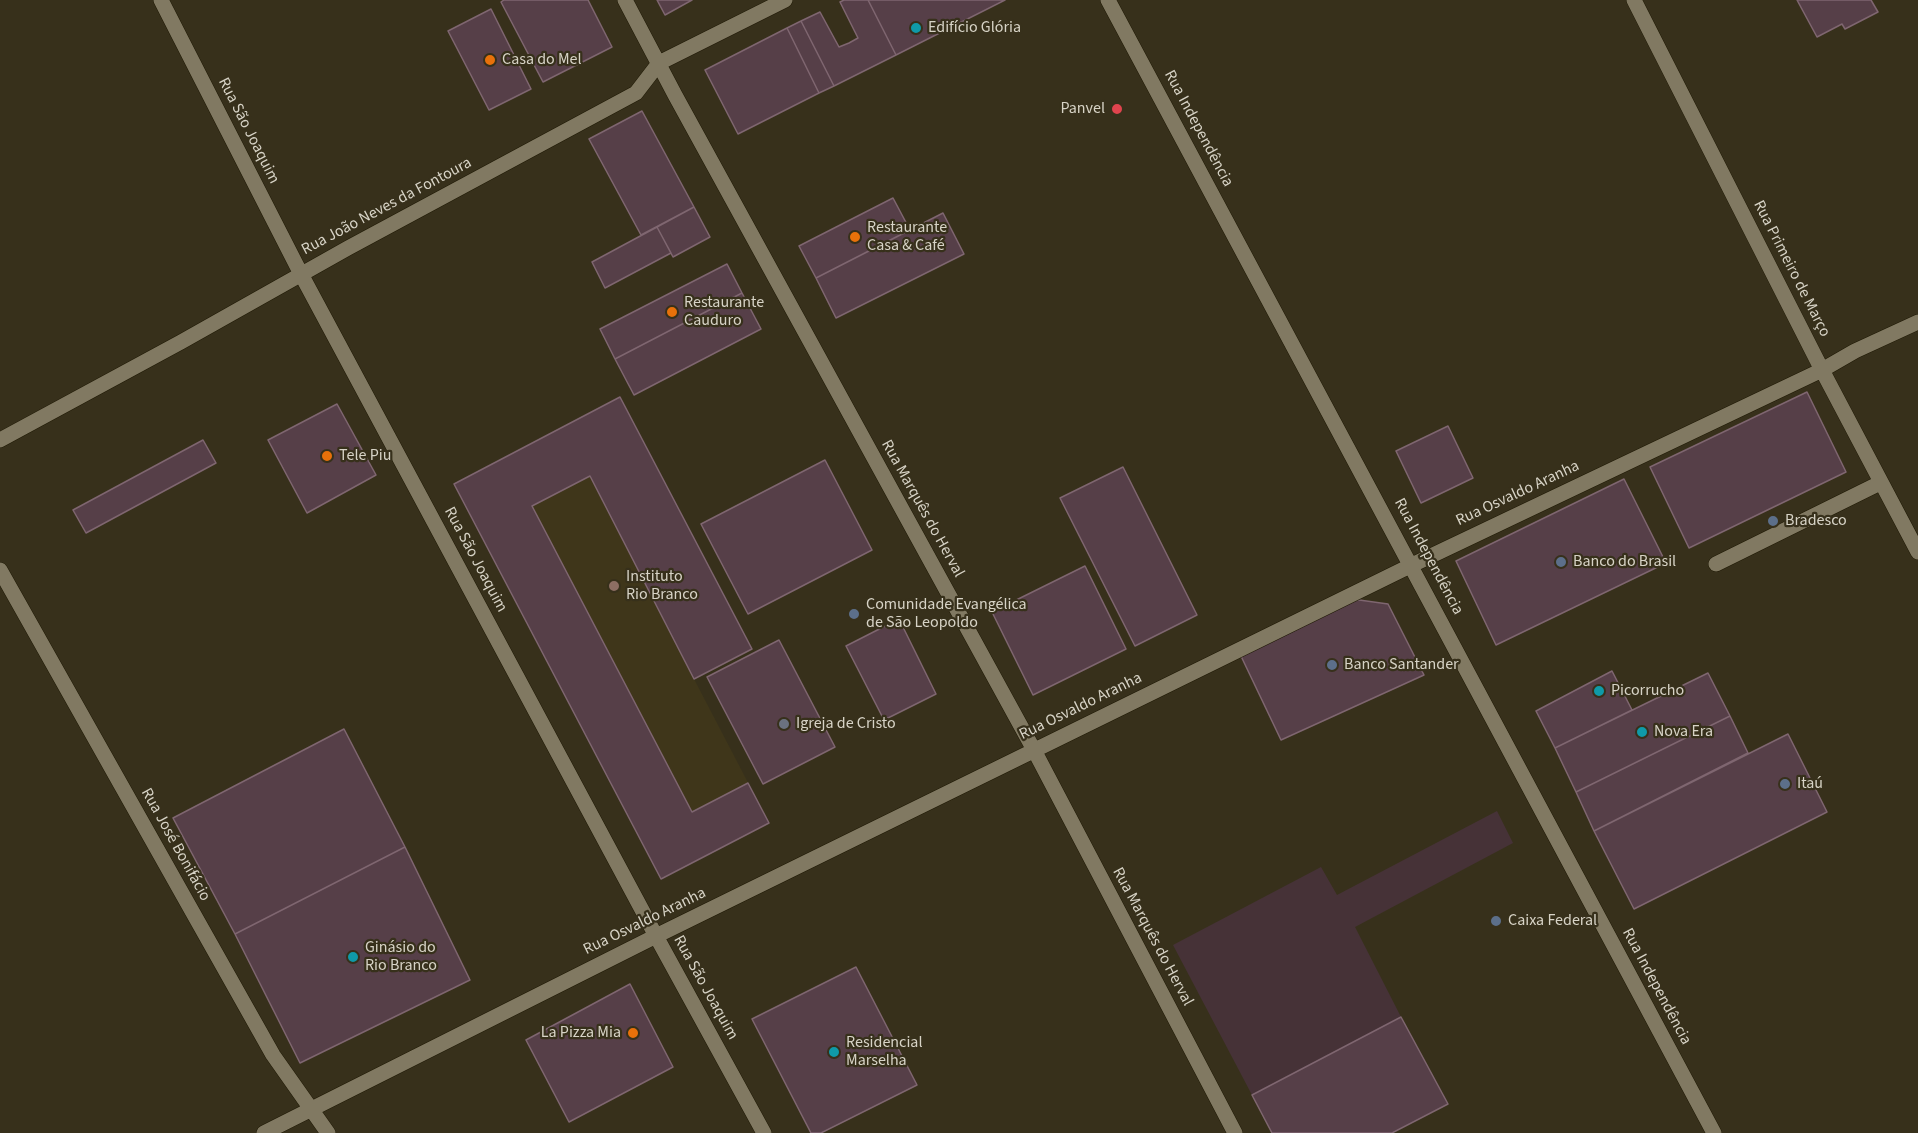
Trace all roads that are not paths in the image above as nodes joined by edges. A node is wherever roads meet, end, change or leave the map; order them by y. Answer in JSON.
{"nodes":[{"id":1,"x":160,"y":0,"type":"edge"},
{"id":2,"x":625,"y":0,"type":"edge"},
{"id":3,"x":785,"y":0,"type":"edge"},
{"id":4,"x":1108,"y":0,"type":"edge"},
{"id":5,"x":1634,"y":0,"type":"edge"},
{"id":6,"x":659,"y":63,"type":"junction"},
{"id":7,"x":301,"y":274,"type":"junction"},
{"id":8,"x":1918,"y":322,"type":"edge"},
{"id":9,"x":1822,"y":370,"type":"junction"},
{"id":10,"x":0,"y":440,"type":"edge"},
{"id":11,"x":1880,"y":483,"type":"junction"},
{"id":12,"x":1918,"y":552,"type":"edge"},
{"id":13,"x":1716,"y":564,"type":"dead end"},
{"id":14,"x":1412,"y":565,"type":"junction"},
{"id":15,"x":0,"y":570,"type":"edge"},
{"id":16,"x":1034,"y":750,"type":"junction"},
{"id":17,"x":656,"y":936,"type":"junction"},
{"id":18,"x":311,"y":1109,"type":"junction"},
{"id":19,"x":264,"y":1133,"type":"edge"},
{"id":20,"x":328,"y":1133,"type":"edge"},
{"id":21,"x":764,"y":1133,"type":"edge"},
{"id":22,"x":1235,"y":1133,"type":"edge"},
{"id":23,"x":1714,"y":1133,"type":"edge"}],
"edges":[{"from":1,"to":7,"type":"street","name":"Rua São Joaquim"},
{"from":2,"to":6,"type":"street","name":"Rua Marquês do Herval"},
{"from":3,"to":6,"type":"street","name":"Rua João Neves da Fontoura"},
{"from":4,"to":14,"type":"street","name":"Rua Independência"},
{"from":5,"to":9,"type":"street","name":"Rua Primeiro de Março"},
{"from":6,"to":7,"type":"street","name":"Rua João Neves da Fontoura"},
{"from":6,"to":16,"type":"street","name":"Rua Marquês do Herval"},
{"from":7,"to":10,"type":"street","name":"Rua João Neves da Fontoura"},
{"from":7,"to":17,"type":"street","name":"Rua São Joaquim"},
{"from":8,"to":9,"type":"street","name":"Rua Osvaldo Aranha"},
{"from":9,"to":11,"type":"street","name":"Rua Primeiro de Março"},
{"from":9,"to":14,"type":"street","name":"Rua Osvaldo Aranha"},
{"from":11,"to":12,"type":"street","name":"Rua Primeiro de Março"},
{"from":11,"to":13,"type":"street"},
{"from":14,"to":16,"type":"street","name":"Rua Osvaldo Aranha"},
{"from":14,"to":23,"type":"street","name":"Rua Independência"},
{"from":15,"to":18,"type":"street","name":"Rua José Bonifácio"},
{"from":16,"to":17,"type":"street","name":"Rua Osvaldo Aranha"},
{"from":16,"to":22,"type":"street","name":"Rua Marquês do Herval"},
{"from":17,"to":18,"type":"street","name":"Rua Osvaldo Aranha"},
{"from":17,"to":21,"type":"street","name":"Rua São Joaquim"},
{"from":18,"to":19,"type":"street","name":"Rua Osvaldo Aranha"},
{"from":18,"to":20,"type":"street","name":"Rua José Bonifácio"}]}
